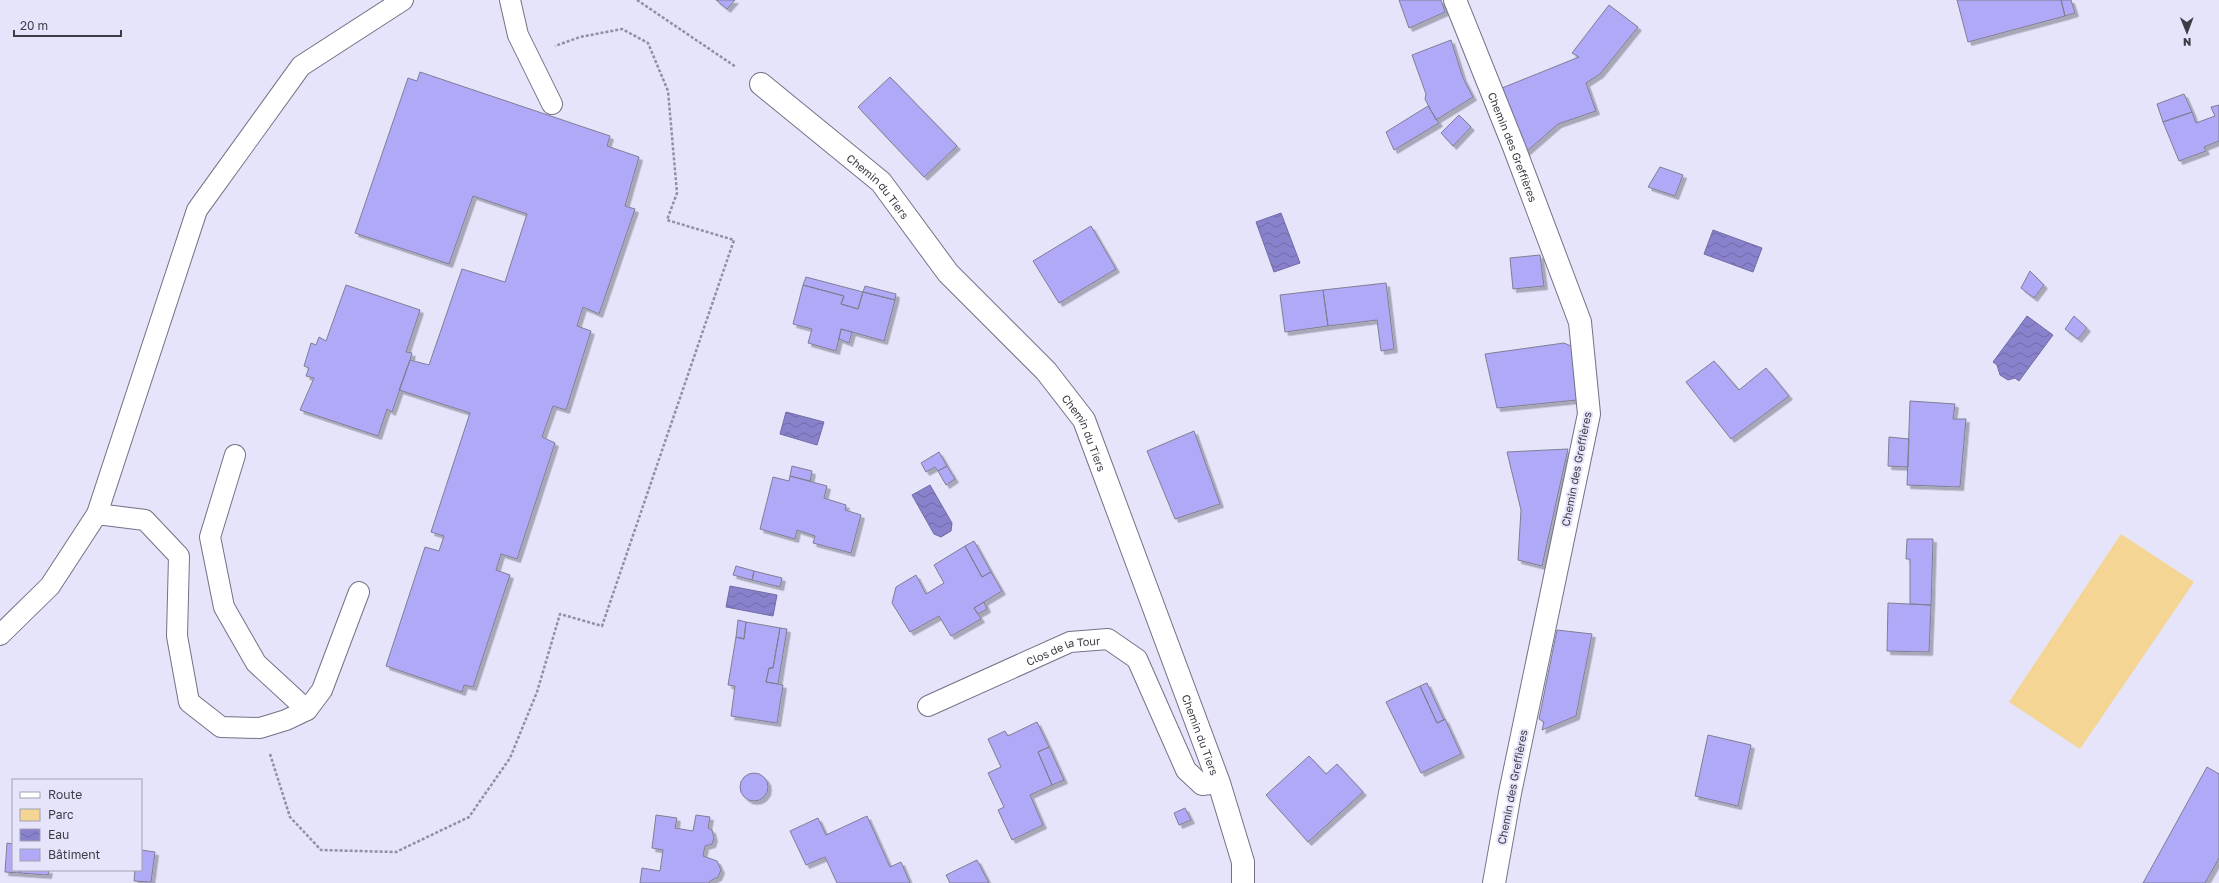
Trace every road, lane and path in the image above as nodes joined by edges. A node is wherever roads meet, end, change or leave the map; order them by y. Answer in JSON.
{"nodes":[{"id":1,"x":403,"y":0,"type":"edge"},
{"id":2,"x":510,"y":0,"type":"edge"},
{"id":3,"x":637,"y":0,"type":"edge"},
{"id":4,"x":1456,"y":0,"type":"edge"},
{"id":5,"x":528,"y":55,"type":"junction"},
{"id":6,"x":761,"y":84,"type":"joint"},
{"id":7,"x":552,"y":104,"type":"dead end"},
{"id":8,"x":235,"y":455,"type":"dead end"},
{"id":9,"x":97,"y":514,"type":"junction"},
{"id":10,"x":359,"y":592,"type":"dead end"},
{"id":11,"x":0,"y":636,"type":"edge"},
{"id":12,"x":928,"y":706,"type":"dead end"},
{"id":13,"x":307,"y":710,"type":"junction"},
{"id":14,"x":260,"y":728,"type":"junction"},
{"id":15,"x":1219,"y":783,"type":"junction"},
{"id":16,"x":1243,"y":883,"type":"edge"},
{"id":17,"x":1494,"y":883,"type":"edge"}],
"edges":[{"from":1,"to":9,"type":"lane"},
{"from":2,"to":5,"type":"lane"},
{"from":3,"to":6,"type":"path"},
{"from":4,"to":17,"type":"street","name":"Chemin des Greffières"},
{"from":5,"to":7,"type":"lane"},
{"from":5,"to":14,"type":"path"},
{"from":6,"to":15,"type":"street","name":"Chemin du Tiers"},
{"from":8,"to":13,"type":"lane"},
{"from":9,"to":11,"type":"lane"},
{"from":9,"to":14,"type":"lane"},
{"from":10,"to":13,"type":"lane"},
{"from":12,"to":15,"type":"lane","name":"Clos de la Tour"},
{"from":13,"to":14,"type":"lane"},
{"from":15,"to":16,"type":"street","name":"Chemin du Tiers"}]}
